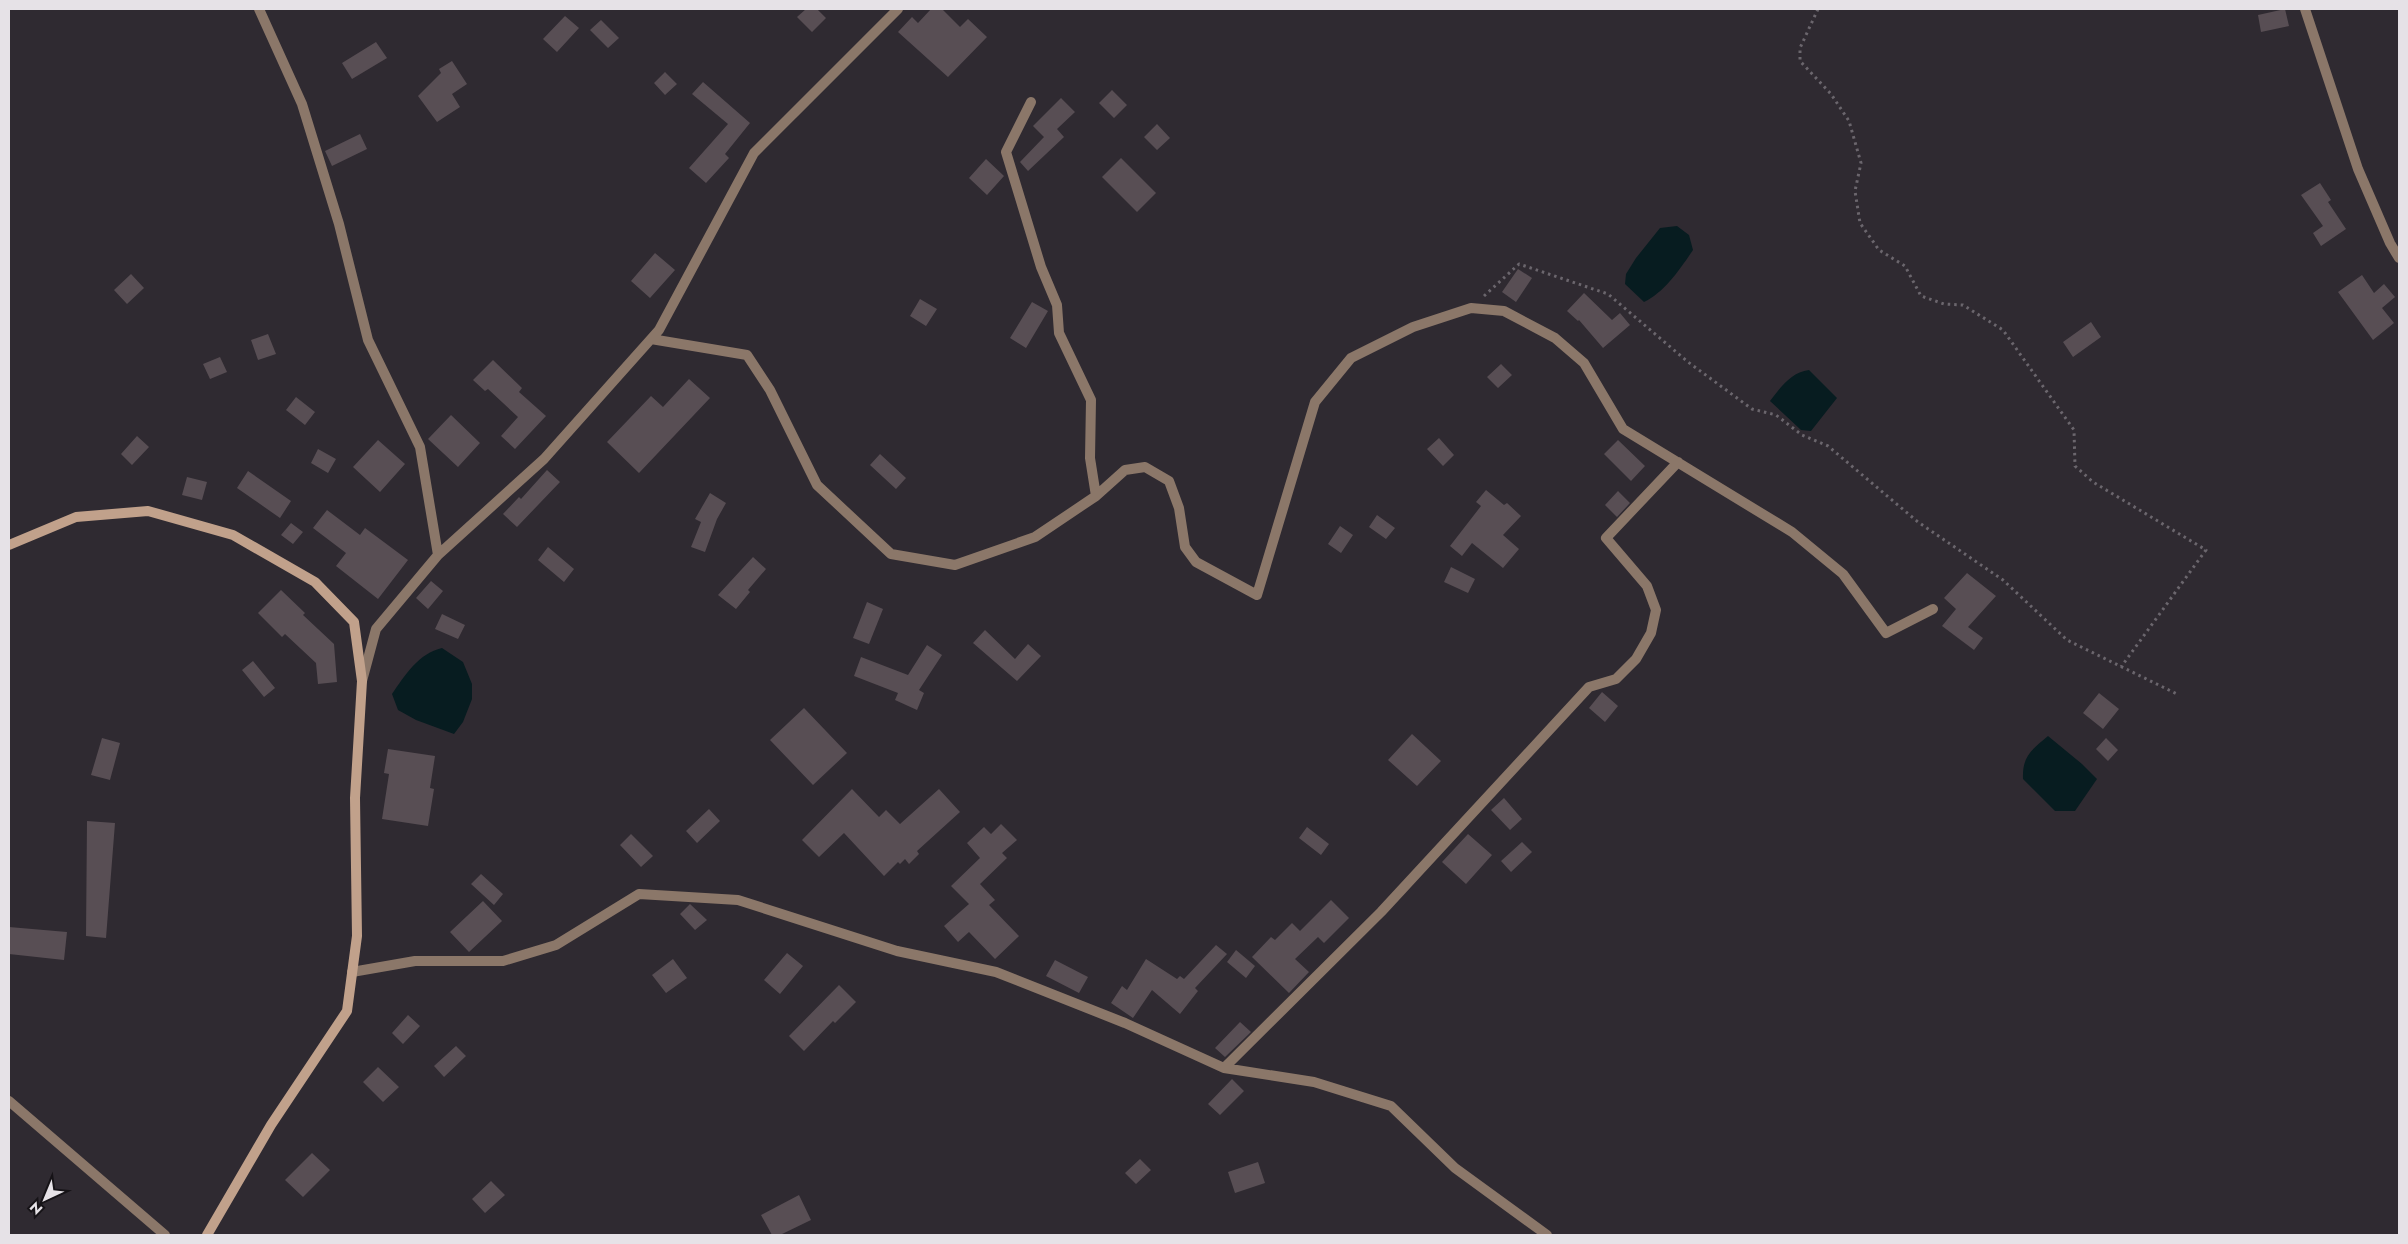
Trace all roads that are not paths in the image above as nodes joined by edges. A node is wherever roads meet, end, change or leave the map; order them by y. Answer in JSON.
{"nodes":[{"id":1,"x":259,"y":9,"type":"edge"},
{"id":2,"x":898,"y":9,"type":"edge"},
{"id":3,"x":2305,"y":9,"type":"edge"},
{"id":4,"x":1031,"y":102,"type":"dead end"},
{"id":5,"x":2399,"y":258,"type":"edge"},
{"id":6,"x":651,"y":339,"type":"junction"},
{"id":7,"x":1678,"y":462,"type":"junction"},
{"id":8,"x":1096,"y":496,"type":"junction"},
{"id":9,"x":9,"y":545,"type":"edge"},
{"id":10,"x":438,"y":554,"type":"junction"},
{"id":11,"x":1933,"y":609,"type":"dead end"},
{"id":12,"x":362,"y":681,"type":"junction"},
{"id":13,"x":352,"y":972,"type":"junction"},
{"id":14,"x":1224,"y":1068,"type":"junction"},
{"id":15,"x":9,"y":1101,"type":"edge"},
{"id":16,"x":165,"y":1235,"type":"edge"},
{"id":17,"x":207,"y":1235,"type":"edge"},
{"id":18,"x":1547,"y":1235,"type":"edge"}],
"edges":[{"from":1,"to":10,"type":"street"},
{"from":2,"to":6,"type":"street"},
{"from":3,"to":5,"type":"street"},
{"from":4,"to":8,"type":"street"},
{"from":6,"to":8,"type":"street"},
{"from":6,"to":10,"type":"street"},
{"from":7,"to":8,"type":"street"},
{"from":7,"to":11,"type":"street"},
{"from":7,"to":14,"type":"street"},
{"from":9,"to":12,"type":"main road"},
{"from":10,"to":12,"type":"street"},
{"from":12,"to":13,"type":"main road"},
{"from":13,"to":14,"type":"street"},
{"from":13,"to":17,"type":"main road"},
{"from":14,"to":18,"type":"street"},
{"from":15,"to":16,"type":"street"}]}
